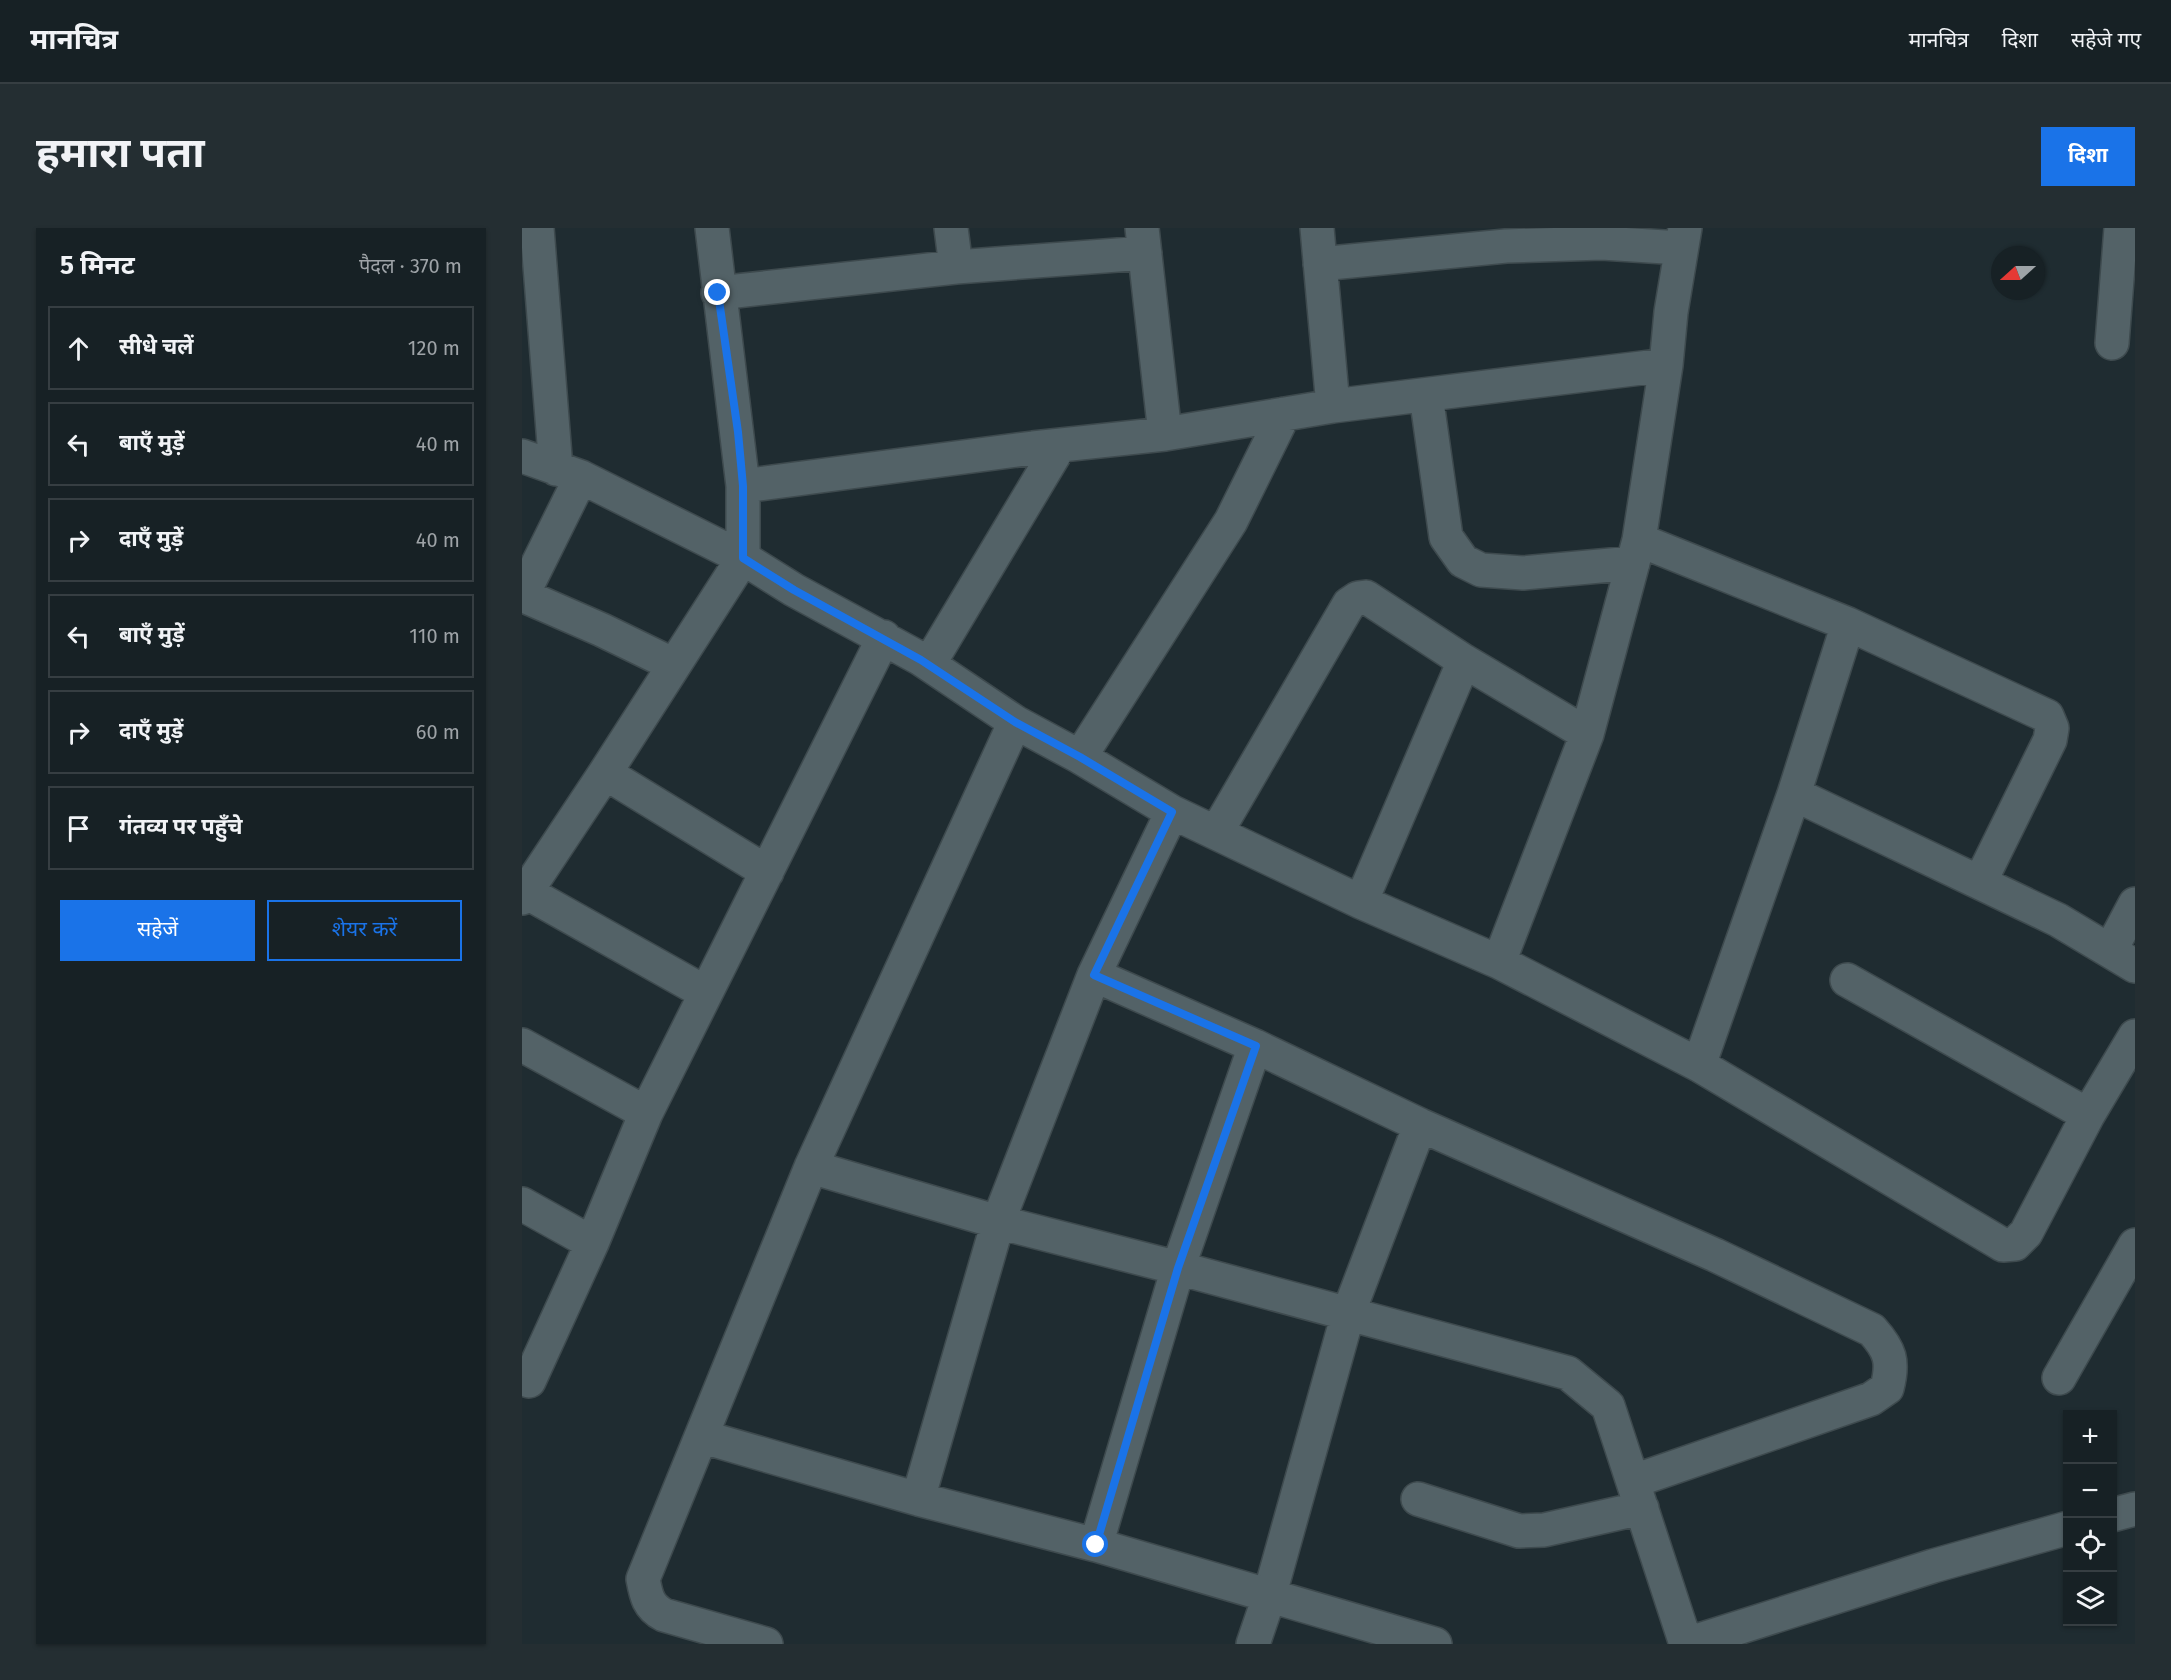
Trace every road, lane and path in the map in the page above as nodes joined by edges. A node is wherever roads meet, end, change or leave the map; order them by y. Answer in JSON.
{"nodes":[{"id":1,"x":537,"y":228,"type":"edge"},
{"id":2,"x":712,"y":228,"type":"edge"},
{"id":3,"x":951,"y":228,"type":"edge"},
{"id":4,"x":1317,"y":228,"type":"edge"},
{"id":5,"x":2121,"y":228,"type":"edge"},
{"id":6,"x":1683,"y":238,"type":"edge"},
{"id":7,"x":1144,"y":241,"type":"edge"},
{"id":8,"x":1320,"y":264,"type":"junction"},
{"id":9,"x":956,"y":267,"type":"junction"},
{"id":10,"x":718,"y":293,"type":"junction"},
{"id":11,"x":2112,"y":343,"type":"dead end"},
{"id":12,"x":1666,"y":365,"type":"junction"},
{"id":13,"x":1426,"y":395,"type":"junction"},
{"id":14,"x":1333,"y":406,"type":"junction"},
{"id":15,"x":1284,"y":414,"type":"junction"},
{"id":16,"x":1165,"y":434,"type":"junction"},
{"id":17,"x":1060,"y":445,"type":"junction"},
{"id":18,"x":522,"y":456,"type":"edge"},
{"id":19,"x":569,"y":473,"type":"junction"},
{"id":20,"x":743,"y":486,"type":"junction"},
{"id":21,"x":1636,"y":552,"type":"junction"},
{"id":22,"x":743,"y":558,"type":"junction"},
{"id":23,"x":522,"y":596,"type":"edge"},
{"id":24,"x":1848,"y":624,"type":"junction"},
{"id":25,"x":884,"y":638,"type":"junction"},
{"id":26,"x":1464,"y":661,"type":"junction"},
{"id":27,"x":929,"y":664,"type":"junction"},
{"id":28,"x":674,"y":665,"type":"junction"},
{"id":29,"x":1015,"y":722,"type":"junction"},
{"id":30,"x":1587,"y":734,"type":"junction"},
{"id":31,"x":1080,"y":757,"type":"junction"},
{"id":32,"x":605,"y":773,"type":"junction"},
{"id":33,"x":1794,"y":794,"type":"junction"},
{"id":34,"x":1172,"y":812,"type":"junction"},
{"id":35,"x":1216,"y":833,"type":"junction"},
{"id":36,"x":767,"y":872,"type":"junction"},
{"id":37,"x":1980,"y":882,"type":"junction"},
{"id":38,"x":524,"y":895,"type":"edge"},
{"id":39,"x":1360,"y":902,"type":"junction"},
{"id":40,"x":2135,"y":904,"type":"edge"},
{"id":41,"x":2123,"y":959,"type":"edge"},
{"id":42,"x":1499,"y":962,"type":"junction"},
{"id":43,"x":1094,"y":975,"type":"junction"},
{"id":44,"x":1847,"y":980,"type":"dead end"},
{"id":45,"x":706,"y":993,"type":"junction"},
{"id":46,"x":2135,"y":1036,"type":"edge"},
{"id":47,"x":522,"y":1045,"type":"edge"},
{"id":48,"x":1256,"y":1046,"type":"junction"},
{"id":49,"x":1699,"y":1065,"type":"junction"},
{"id":50,"x":646,"y":1113,"type":"junction"},
{"id":51,"x":2088,"y":1115,"type":"junction"},
{"id":52,"x":1420,"y":1125,"type":"junction"},
{"id":53,"x":811,"y":1167,"type":"junction"},
{"id":54,"x":522,"y":1204,"type":"edge"},
{"id":55,"x":998,"y":1222,"type":"junction"},
{"id":56,"x":592,"y":1243,"type":"junction"},
{"id":57,"x":2135,"y":1245,"type":"edge"},
{"id":58,"x":1178,"y":1268,"type":"junction"},
{"id":59,"x":1348,"y":1314,"type":"junction"},
{"id":60,"x":2059,"y":1378,"type":"dead end"},
{"id":61,"x":530,"y":1381,"type":"dead end"},
{"id":62,"x":703,"y":1437,"type":"junction"},
{"id":63,"x":1638,"y":1495,"type":"junction"},
{"id":64,"x":918,"y":1499,"type":"junction"},
{"id":65,"x":1418,"y":1499,"type":"dead end"},
{"id":66,"x":2135,"y":1509,"type":"edge"},
{"id":67,"x":2117,"y":1514,"type":"edge"},
{"id":68,"x":2063,"y":1529,"type":"edge"},
{"id":69,"x":1096,"y":1545,"type":"junction"},
{"id":70,"x":1269,"y":1597,"type":"junction"},
{"id":71,"x":766,"y":1644,"type":"edge"},
{"id":72,"x":1253,"y":1644,"type":"edge"},
{"id":73,"x":1435,"y":1644,"type":"edge"},
{"id":74,"x":1687,"y":1644,"type":"edge"}],
"edges":[{"from":1,"to":19,"type":"street"},
{"from":2,"to":10,"type":"street"},
{"from":3,"to":9,"type":"street"},
{"from":4,"to":8,"type":"street"},
{"from":5,"to":11,"type":"street"},
{"from":6,"to":8,"type":"street"},
{"from":6,"to":12,"type":"street"},
{"from":7,"to":9,"type":"street"},
{"from":7,"to":16,"type":"street"},
{"from":8,"to":14,"type":"street"},
{"from":9,"to":10,"type":"street"},
{"from":10,"to":20,"type":"street"},
{"from":12,"to":13,"type":"street"},
{"from":12,"to":21,"type":"street"},
{"from":13,"to":14,"type":"street"},
{"from":13,"to":21,"type":"street"},
{"from":14,"to":15,"type":"street"},
{"from":15,"to":16,"type":"street"},
{"from":15,"to":31,"type":"street"},
{"from":16,"to":17,"type":"street"},
{"from":17,"to":20,"type":"street"},
{"from":17,"to":27,"type":"street"},
{"from":18,"to":19,"type":"street"},
{"from":19,"to":22,"type":"street"},
{"from":19,"to":23,"type":"street"},
{"from":20,"to":22,"type":"street"},
{"from":21,"to":24,"type":"street"},
{"from":21,"to":30,"type":"street"},
{"from":22,"to":25,"type":"street"},
{"from":22,"to":28,"type":"street"},
{"from":23,"to":28,"type":"street"},
{"from":24,"to":33,"type":"street"},
{"from":24,"to":37,"type":"street"},
{"from":25,"to":27,"type":"street"},
{"from":25,"to":36,"type":"street"},
{"from":26,"to":30,"type":"street"},
{"from":26,"to":35,"type":"street"},
{"from":26,"to":39,"type":"street"},
{"from":27,"to":29,"type":"street"},
{"from":28,"to":32,"type":"street"},
{"from":29,"to":31,"type":"street"},
{"from":29,"to":53,"type":"street"},
{"from":30,"to":42,"type":"street"},
{"from":31,"to":34,"type":"street"},
{"from":32,"to":36,"type":"street"},
{"from":32,"to":38,"type":"street"},
{"from":33,"to":37,"type":"street"},
{"from":33,"to":49,"type":"street"},
{"from":34,"to":35,"type":"street"},
{"from":34,"to":43,"type":"street"},
{"from":35,"to":39,"type":"street"},
{"from":36,"to":45,"type":"street"},
{"from":37,"to":41,"type":"street"},
{"from":38,"to":45,"type":"street"},
{"from":39,"to":42,"type":"street"},
{"from":40,"to":41,"type":"street"},
{"from":42,"to":49,"type":"street"},
{"from":43,"to":48,"type":"street"},
{"from":43,"to":55,"type":"street"},
{"from":44,"to":51,"type":"street"},
{"from":45,"to":50,"type":"street"},
{"from":46,"to":51,"type":"street"},
{"from":47,"to":50,"type":"street"},
{"from":48,"to":52,"type":"street"},
{"from":48,"to":58,"type":"street"},
{"from":49,"to":51,"type":"street"},
{"from":50,"to":56,"type":"street"},
{"from":52,"to":59,"type":"street"},
{"from":52,"to":63,"type":"street"},
{"from":53,"to":55,"type":"street"},
{"from":53,"to":62,"type":"street"},
{"from":54,"to":56,"type":"street"},
{"from":55,"to":58,"type":"street"},
{"from":55,"to":64,"type":"street"},
{"from":56,"to":61,"type":"street"},
{"from":57,"to":60,"type":"street"},
{"from":58,"to":59,"type":"street"},
{"from":58,"to":69,"type":"street"},
{"from":59,"to":63,"type":"street"},
{"from":59,"to":70,"type":"street"},
{"from":62,"to":64,"type":"street"},
{"from":62,"to":71,"type":"street"},
{"from":63,"to":65,"type":"street"},
{"from":63,"to":74,"type":"street"},
{"from":64,"to":69,"type":"street"},
{"from":66,"to":67,"type":"street"},
{"from":68,"to":74,"type":"street"},
{"from":69,"to":70,"type":"street"},
{"from":70,"to":72,"type":"street"},
{"from":70,"to":73,"type":"street"}]}
